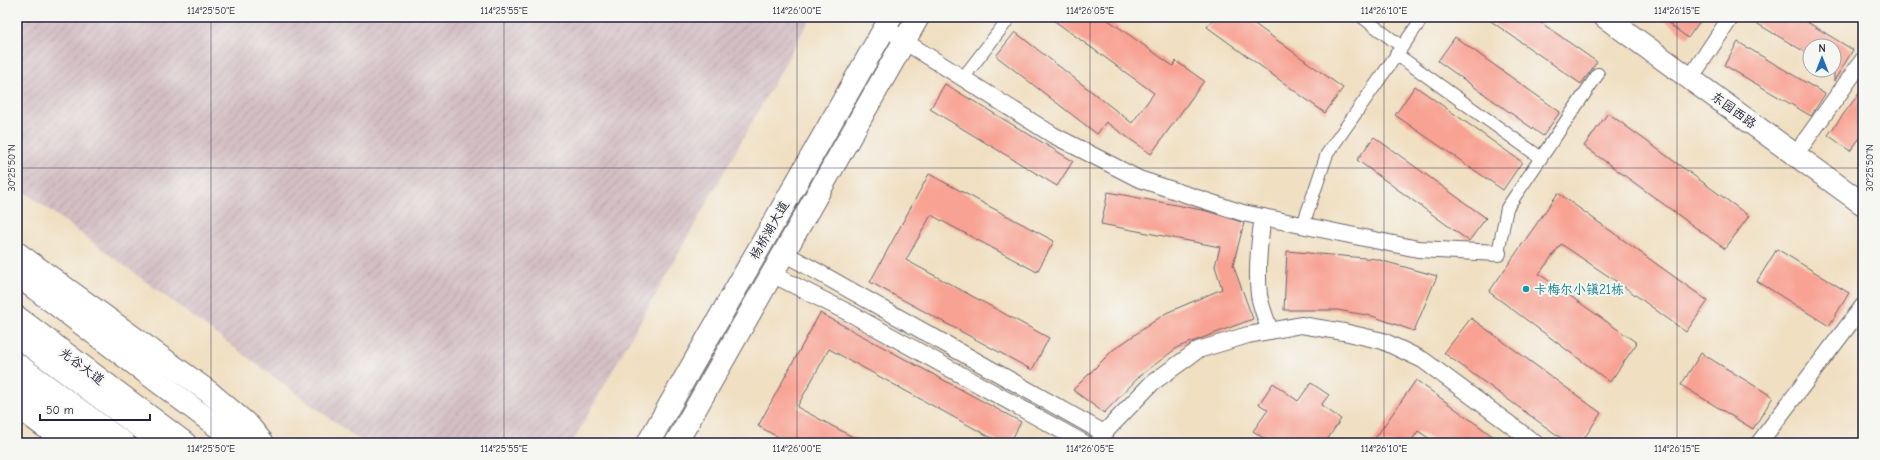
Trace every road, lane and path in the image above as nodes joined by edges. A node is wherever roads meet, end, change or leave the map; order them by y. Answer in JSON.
{"nodes":[{"id":1,"x":918,"y":17,"type":"edge"},
{"id":2,"x":1010,"y":17,"type":"edge"},
{"id":3,"x":1362,"y":17,"type":"edge"},
{"id":4,"x":1423,"y":17,"type":"edge"},
{"id":5,"x":1606,"y":17,"type":"edge"},
{"id":6,"x":1627,"y":17,"type":"edge"},
{"id":7,"x":1731,"y":17,"type":"edge"},
{"id":8,"x":888,"y":22,"type":"edge"},
{"id":9,"x":904,"y":42,"type":"junction"},
{"id":10,"x":1399,"y":50,"type":"junction"},
{"id":11,"x":1863,"y":60,"type":"edge"},
{"id":12,"x":1697,"y":68,"type":"junction"},
{"id":13,"x":1598,"y":74,"type":"dead end"},
{"id":14,"x":963,"y":78,"type":"junction"},
{"id":15,"x":1803,"y":144,"type":"junction"},
{"id":16,"x":1541,"y":158,"type":"junction"},
{"id":17,"x":1863,"y":187,"type":"edge"},
{"id":18,"x":1863,"y":204,"type":"edge"},
{"id":19,"x":1263,"y":217,"type":"junction"},
{"id":20,"x":1303,"y":225,"type":"junction"},
{"id":21,"x":17,"y":253,"type":"edge"},
{"id":22,"x":784,"y":253,"type":"junction"},
{"id":23,"x":1498,"y":253,"type":"joint"},
{"id":24,"x":772,"y":274,"type":"junction"},
{"id":25,"x":17,"y":275,"type":"edge"},
{"id":26,"x":1863,"y":306,"type":"edge"},
{"id":27,"x":17,"y":317,"type":"edge"},
{"id":28,"x":1270,"y":331,"type":"junction"},
{"id":29,"x":17,"y":336,"type":"edge"},
{"id":30,"x":17,"y":352,"type":"edge"},
{"id":31,"x":17,"y":364,"type":"edge"},
{"id":32,"x":17,"y":384,"type":"edge"},
{"id":33,"x":166,"y":387,"type":"junction"},
{"id":34,"x":17,"y":406,"type":"edge"},
{"id":35,"x":1101,"y":438,"type":"edge"},
{"id":36,"x":67,"y":443,"type":"edge"},
{"id":37,"x":100,"y":443,"type":"edge"},
{"id":38,"x":124,"y":443,"type":"edge"},
{"id":39,"x":140,"y":443,"type":"edge"},
{"id":40,"x":161,"y":443,"type":"edge"},
{"id":41,"x":185,"y":443,"type":"edge"},
{"id":42,"x":216,"y":443,"type":"edge"},
{"id":43,"x":239,"y":443,"type":"edge"},
{"id":44,"x":263,"y":443,"type":"edge"},
{"id":45,"x":648,"y":443,"type":"edge"},
{"id":46,"x":676,"y":443,"type":"edge"},
{"id":47,"x":1084,"y":443,"type":"edge"},
{"id":48,"x":1535,"y":443,"type":"edge"},
{"id":49,"x":1759,"y":443,"type":"edge"}],
"edges":[{"from":1,"to":9,"type":"main road","name":"杨桥湖大道"},
{"from":2,"to":14,"type":"street"},
{"from":3,"to":10,"type":"street"},
{"from":4,"to":10,"type":"street"},
{"from":5,"to":18,"type":"main road","name":"东园西路"},
{"from":6,"to":12,"type":"main road","name":"东园西路"},
{"from":7,"to":12,"type":"street"},
{"from":8,"to":9,"type":"street"},
{"from":8,"to":45,"type":"main road","name":"杨桥湖大道"},
{"from":9,"to":14,"type":"street"},
{"from":9,"to":22,"type":"main road","name":"杨桥湖大道"},
{"from":10,"to":16,"type":"street"},
{"from":10,"to":20,"type":"street"},
{"from":11,"to":15,"type":"street"},
{"from":12,"to":15,"type":"main road","name":"东园西路"},
{"from":13,"to":16,"type":"street"},
{"from":14,"to":19,"type":"street"},
{"from":15,"to":17,"type":"main road","name":"东园西路"},
{"from":16,"to":23,"type":"street"},
{"from":19,"to":20,"type":"street"},
{"from":19,"to":28,"type":"street"},
{"from":20,"to":23,"type":"street"},
{"from":21,"to":44,"type":"main road"},
{"from":22,"to":24,"type":"main road","name":"杨桥湖大道"},
{"from":22,"to":35,"type":"street"},
{"from":24,"to":46,"type":"main road","name":"杨桥湖大道"},
{"from":24,"to":47,"type":"street"},
{"from":25,"to":33,"type":"main road"},
{"from":26,"to":49,"type":"street"},
{"from":27,"to":41,"type":"main road","name":"光谷大道"},
{"from":28,"to":35,"type":"street"},
{"from":28,"to":48,"type":"street"},
{"from":29,"to":40,"type":"main road"},
{"from":30,"to":39,"type":"main road"},
{"from":31,"to":38,"type":"main road"},
{"from":32,"to":37,"type":"main road"},
{"from":33,"to":42,"type":"main road"},
{"from":33,"to":43,"type":"main road"},
{"from":34,"to":36,"type":"main road"}]}
